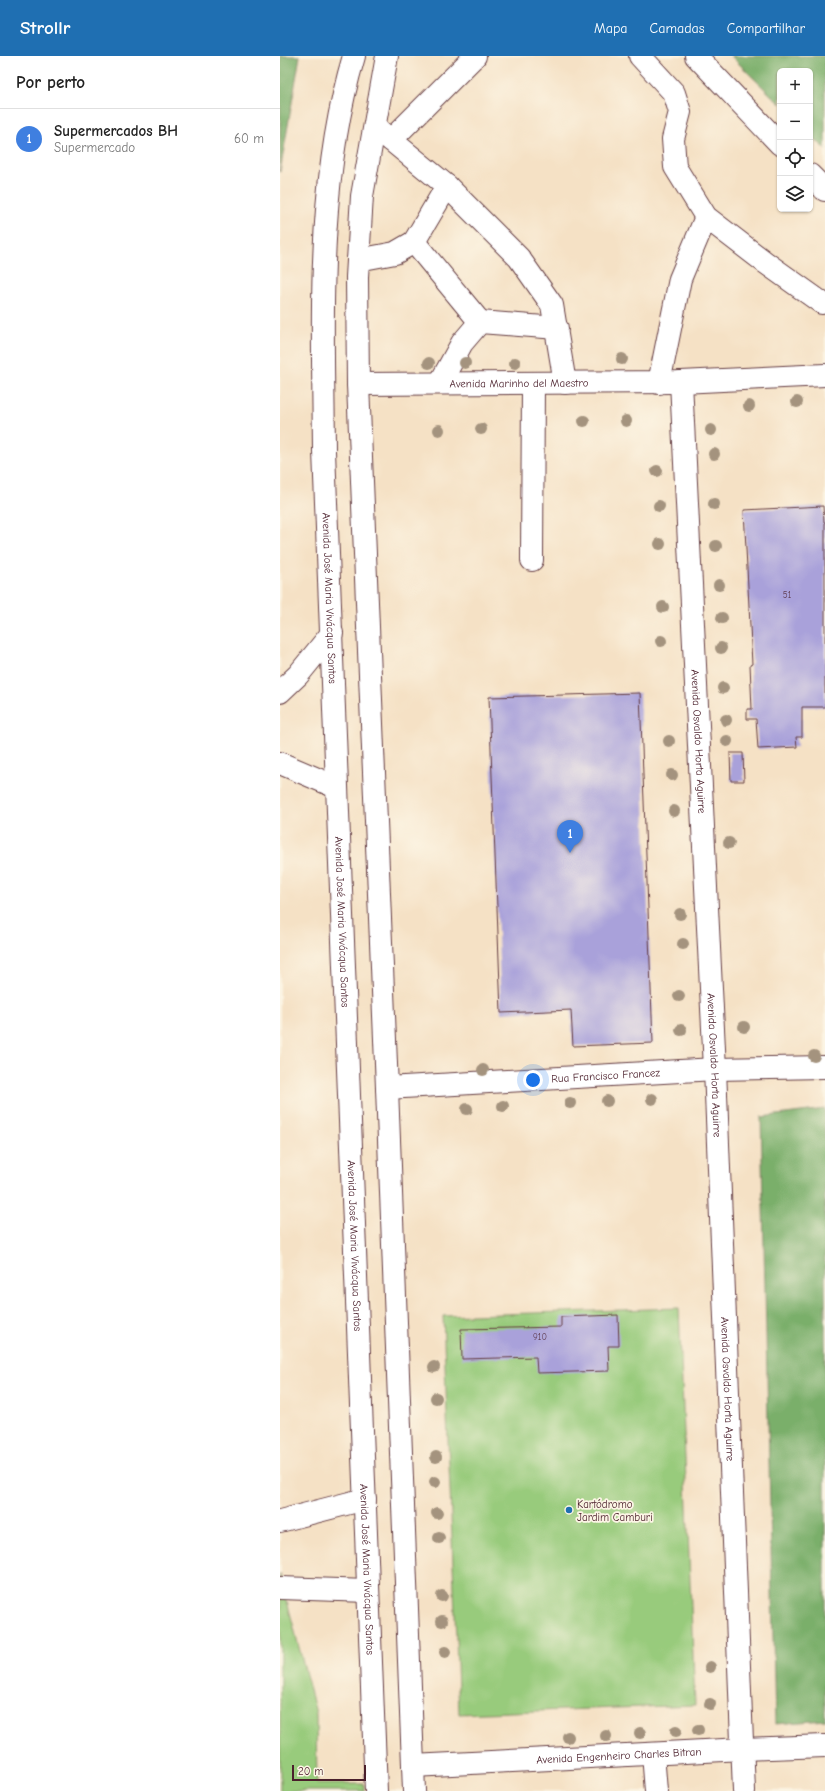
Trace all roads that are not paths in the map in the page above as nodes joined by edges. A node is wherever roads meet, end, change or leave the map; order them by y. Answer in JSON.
{"nodes":[{"id":1,"x":354,"y":56,"type":"edge"},
{"id":2,"x":387,"y":56,"type":"edge"},
{"id":3,"x":475,"y":56,"type":"edge"},
{"id":4,"x":640,"y":56,"type":"edge"},
{"id":5,"x":696,"y":56,"type":"edge"},
{"id":6,"x":383,"y":133,"type":"junction"},
{"id":7,"x":777,"y":141,"type":"edge"},
{"id":8,"x":811,"y":176,"type":"edge"},
{"id":9,"x":447,"y":186,"type":"junction"},
{"id":10,"x":825,"y":190,"type":"edge"},
{"id":11,"x":706,"y":217,"type":"junction"},
{"id":12,"x":414,"y":242,"type":"junction"},
{"id":13,"x":358,"y":260,"type":"junction"},
{"id":14,"x":822,"y":303,"type":"dead end"},
{"id":15,"x":480,"y":322,"type":"junction"},
{"id":16,"x":557,"y":328,"type":"junction"},
{"id":17,"x":825,"y":375,"type":"edge"},
{"id":18,"x":681,"y":382,"type":"junction"},
{"id":19,"x":440,"y":383,"type":"junction"},
{"id":20,"x":533,"y":383,"type":"junction"},
{"id":21,"x":565,"y":383,"type":"junction"},
{"id":22,"x":659,"y":383,"type":"junction"},
{"id":23,"x":358,"y":384,"type":"junction"},
{"id":24,"x":532,"y":560,"type":"dead end"},
{"id":25,"x":332,"y":633,"type":"junction"},
{"id":26,"x":280,"y":692,"type":"edge"},
{"id":27,"x":280,"y":763,"type":"edge"},
{"id":28,"x":336,"y":787,"type":"junction"},
{"id":29,"x":825,"y":1067,"type":"edge"},
{"id":30,"x":715,"y":1070,"type":"junction"},
{"id":31,"x":387,"y":1088,"type":"junction"},
{"id":32,"x":364,"y":1499,"type":"junction"},
{"id":33,"x":280,"y":1521,"type":"edge"},
{"id":34,"x":280,"y":1588,"type":"edge"},
{"id":35,"x":368,"y":1591,"type":"junction"},
{"id":36,"x":825,"y":1746,"type":"edge"},
{"id":37,"x":743,"y":1749,"type":"junction"},
{"id":38,"x":652,"y":1754,"type":"junction"},
{"id":39,"x":413,"y":1766,"type":"junction"},
{"id":40,"x":376,"y":1791,"type":"edge"},
{"id":41,"x":414,"y":1791,"type":"edge"},
{"id":42,"x":656,"y":1791,"type":"edge"},
{"id":43,"x":744,"y":1791,"type":"edge"}],
"edges":[{"from":1,"to":25,"type":"main road","name":"Avenida José Maria Vivácqua Santos"},
{"from":2,"to":6,"type":"main road"},
{"from":3,"to":6,"type":"main road"},
{"from":4,"to":11,"type":"main road"},
{"from":5,"to":7,"type":"main road"},
{"from":6,"to":9,"type":"main road"},
{"from":6,"to":13,"type":"main road"},
{"from":8,"to":10,"type":"main road"},
{"from":9,"to":12,"type":"main road"},
{"from":9,"to":16,"type":"main road"},
{"from":11,"to":14,"type":"main road"},
{"from":11,"to":22,"type":"main road"},
{"from":12,"to":13,"type":"main road"},
{"from":12,"to":15,"type":"main road"},
{"from":13,"to":23,"type":"main road"},
{"from":15,"to":16,"type":"main road"},
{"from":15,"to":19,"type":"main road"},
{"from":16,"to":21,"type":"main road"},
{"from":17,"to":18,"type":"main road","name":"Avenida Marinho del Maestro"},
{"from":18,"to":22,"type":"main road","name":"Avenida Marinho del Maestro"},
{"from":18,"to":30,"type":"main road","name":"Avenida Osvaldo Horta Aguirre"},
{"from":19,"to":20,"type":"main road","name":"Avenida Marinho del Maestro"},
{"from":19,"to":23,"type":"main road","name":"Avenida Marinho del Maestro"},
{"from":20,"to":21,"type":"main road","name":"Avenida Marinho del Maestro"},
{"from":20,"to":24,"type":"main road"},
{"from":21,"to":22,"type":"main road","name":"Avenida Marinho del Maestro"},
{"from":23,"to":31,"type":"main road"},
{"from":25,"to":26,"type":"main road"},
{"from":25,"to":28,"type":"main road","name":"Avenida José Maria Vivácqua Santos"},
{"from":27,"to":28,"type":"main road"},
{"from":28,"to":32,"type":"main road","name":"Avenida José Maria Vivácqua Santos"},
{"from":29,"to":30,"type":"main road","name":"Rua Francisco Francez"},
{"from":30,"to":31,"type":"main road","name":"Rua Francisco Francez"},
{"from":30,"to":37,"type":"main road","name":"Avenida Osvaldo Horta Aguirre"},
{"from":31,"to":39,"type":"main road"},
{"from":32,"to":33,"type":"main road"},
{"from":32,"to":35,"type":"main road","name":"Avenida José Maria Vivácqua Santos"},
{"from":34,"to":35,"type":"main road"},
{"from":35,"to":40,"type":"main road","name":"Avenida José Maria Vivácqua Santos"},
{"from":36,"to":37,"type":"main road","name":"Avenida Engenheiro Charles Bitran"},
{"from":37,"to":38,"type":"main road","name":"Avenida Engenheiro Charles Bitran"},
{"from":37,"to":43,"type":"main road","name":"Avenida Osvaldo Horta Aguirre"},
{"from":38,"to":39,"type":"main road","name":"Avenida Engenheiro Charles Bitran"},
{"from":38,"to":42,"type":"main road"},
{"from":39,"to":41,"type":"main road"}]}
